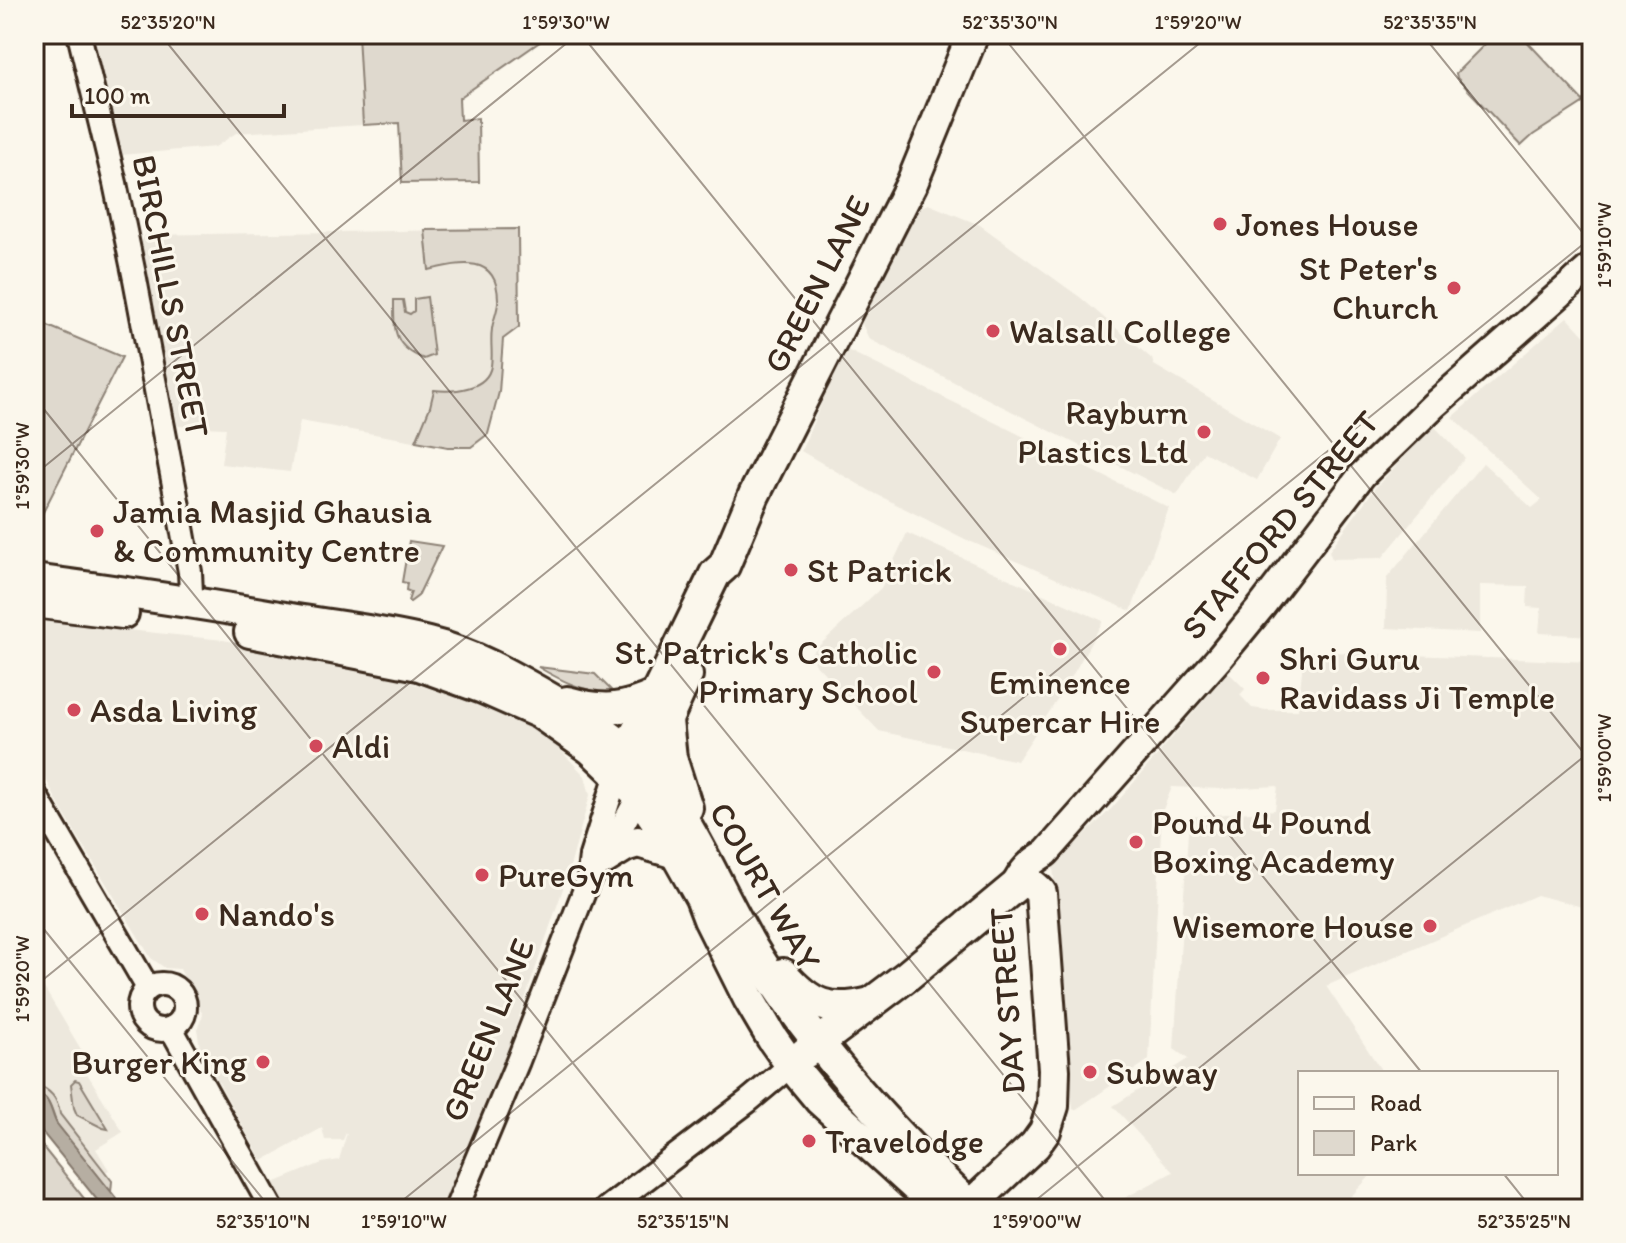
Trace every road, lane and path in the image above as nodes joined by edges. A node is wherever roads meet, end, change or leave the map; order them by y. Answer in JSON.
{"nodes":[{"id":1,"x":79,"y":34,"type":"edge"},
{"id":2,"x":973,"y":34,"type":"edge"},
{"id":3,"x":1592,"y":266,"type":"edge"},
{"id":4,"x":34,"y":580,"type":"edge"},
{"id":5,"x":201,"y":599,"type":"junction"},
{"id":6,"x":34,"y":602,"type":"edge"},
{"id":7,"x":542,"y":694,"type":"junction"},
{"id":8,"x":662,"y":708,"type":"junction"},
{"id":9,"x":632,"y":772,"type":"junction"},
{"id":10,"x":34,"y":793,"type":"edge"},
{"id":11,"x":694,"y":854,"type":"junction"},
{"id":12,"x":596,"y":869,"type":"junction"},
{"id":13,"x":1026,"y":887,"type":"junction"},
{"id":14,"x":741,"y":929,"type":"junction"},
{"id":15,"x":148,"y":988,"type":"junction"},
{"id":16,"x":872,"y":1003,"type":"junction"},
{"id":17,"x":171,"y":1028,"type":"junction"},
{"id":18,"x":805,"y":1054,"type":"junction"},
{"id":19,"x":937,"y":1207,"type":"edge"},
{"id":20,"x":971,"y":1208,"type":"edge"},
{"id":21,"x":272,"y":1209,"type":"edge"},
{"id":22,"x":456,"y":1209,"type":"edge"},
{"id":23,"x":606,"y":1209,"type":"edge"}],
"edges":[{"from":1,"to":5,"type":"street","name":"BIRCHILLS STREET"},
{"from":2,"to":8,"type":"highway","name":"GREEN LANE"},
{"from":3,"to":13,"type":"main road","name":"STAFFORD STREET"},
{"from":4,"to":5,"type":"highway"},
{"from":5,"to":6,"type":"highway"},
{"from":5,"to":7,"type":"highway"},
{"from":5,"to":9,"type":"highway"},
{"from":7,"to":8,"type":"highway"},
{"from":7,"to":9,"type":"highway"},
{"from":8,"to":9,"type":"highway","name":"GREEN LANE"},
{"from":8,"to":11,"type":"highway"},
{"from":9,"to":11,"type":"highway","name":"COURT WAY"},
{"from":9,"to":12,"type":"street","name":"GREEN LANE"},
{"from":10,"to":15,"type":"street"},
{"from":11,"to":12,"type":"highway"},
{"from":11,"to":14,"type":"highway","name":"COURT WAY"},
{"from":11,"to":18,"type":"highway"},
{"from":12,"to":22,"type":"street","name":"GREEN LANE"},
{"from":13,"to":16,"type":"highway"},
{"from":13,"to":20,"type":"highway","name":"DAY STREET"},
{"from":14,"to":16,"type":"highway"},
{"from":14,"to":18,"type":"highway","name":"COURT WAY"},
{"from":15,"to":17,"type":"street"},
{"from":15,"to":17,"type":"street"},
{"from":16,"to":18,"type":"highway"},
{"from":17,"to":21,"type":"street"},
{"from":18,"to":19,"type":"highway"},
{"from":18,"to":20,"type":"highway"},
{"from":18,"to":23,"type":"street"},
{"from":19,"to":20,"type":"highway"}]}
